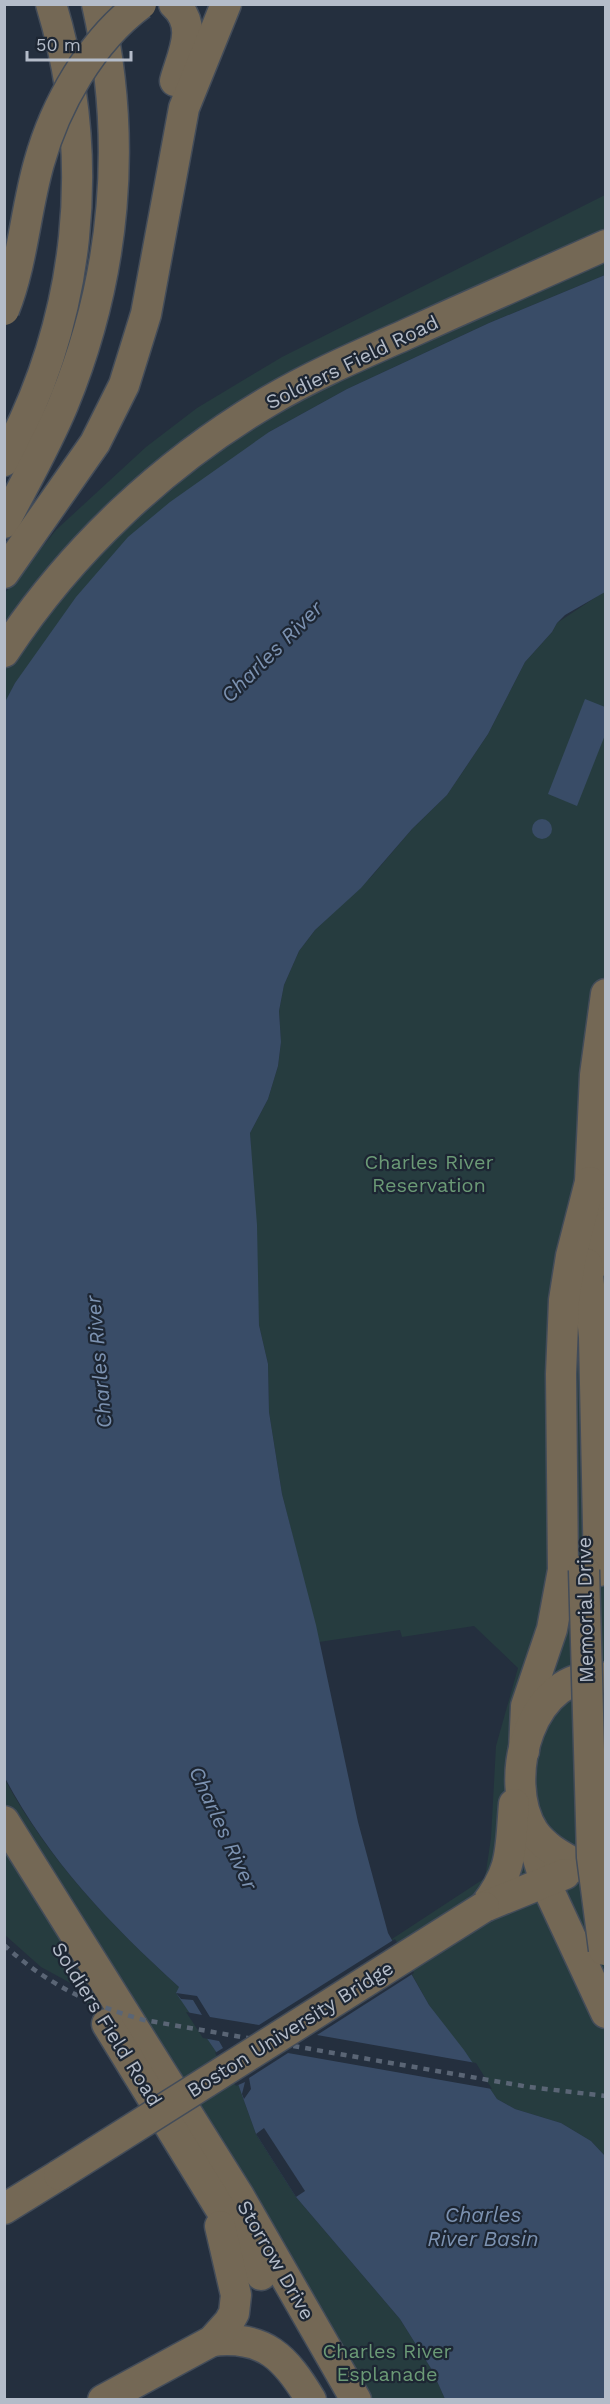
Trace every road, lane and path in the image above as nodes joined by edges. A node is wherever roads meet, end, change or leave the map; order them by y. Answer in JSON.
{"nodes":[{"id":1,"x":51,"y":4,"type":"edge"},
{"id":2,"x":97,"y":4,"type":"edge"},
{"id":3,"x":110,"y":4,"type":"edge"},
{"id":4,"x":119,"y":4,"type":"edge"},
{"id":5,"x":141,"y":4,"type":"edge"},
{"id":6,"x":174,"y":4,"type":"edge"},
{"id":7,"x":226,"y":11,"type":"edge"},
{"id":8,"x":84,"y":46,"type":"junction"},
{"id":9,"x":166,"y":200,"type":"junction"},
{"id":10,"x":606,"y":225,"type":"edge"},
{"id":11,"x":606,"y":245,"type":"edge"},
{"id":12,"x":592,"y":254,"type":"edge"},
{"id":13,"x":4,"y":291,"type":"edge"},
{"id":14,"x":4,"y":310,"type":"edge"},
{"id":15,"x":58,"y":377,"type":"junction"},
{"id":16,"x":4,"y":461,"type":"edge"},
{"id":17,"x":4,"y":523,"type":"edge"},
{"id":18,"x":4,"y":573,"type":"edge"},
{"id":19,"x":4,"y":620,"type":"edge"},
{"id":20,"x":4,"y":652,"type":"edge"},
{"id":21,"x":606,"y":994,"type":"edge"},
{"id":22,"x":590,"y":1182,"type":"junction"},
{"id":23,"x":596,"y":1262,"type":"edge"},
{"id":24,"x":591,"y":1571,"type":"junction"},
{"id":25,"x":606,"y":1678,"type":"edge"},
{"id":26,"x":521,"y":1764,"type":"junction"},
{"id":27,"x":523,"y":1806,"type":"junction"},
{"id":28,"x":4,"y":1821,"type":"edge"},
{"id":29,"x":606,"y":1838,"type":"edge"},
{"id":30,"x":4,"y":1858,"type":"edge"},
{"id":31,"x":593,"y":1860,"type":"edge"},
{"id":32,"x":545,"y":1882,"type":"junction"},
{"id":33,"x":484,"y":1907,"type":"junction"},
{"id":34,"x":605,"y":1952,"type":"edge"},
{"id":35,"x":606,"y":2013,"type":"edge"},
{"id":36,"x":193,"y":2121,"type":"joint"},
{"id":37,"x":210,"y":2188,"type":"junction"},
{"id":38,"x":4,"y":2209,"type":"edge"},
{"id":39,"x":235,"y":2287,"type":"junction"},
{"id":40,"x":212,"y":2341,"type":"junction"},
{"id":41,"x":250,"y":2343,"type":"junction"},
{"id":42,"x":103,"y":2400,"type":"edge"},
{"id":43,"x":311,"y":2400,"type":"edge"},
{"id":44,"x":333,"y":2400,"type":"edge"},
{"id":45,"x":356,"y":2400,"type":"edge"}],
"edges":[{"from":1,"to":15,"type":"highway"},
{"from":2,"to":15,"type":"highway"},
{"from":3,"to":8,"type":"highway"},
{"from":4,"to":8,"type":"highway"},
{"from":5,"to":14,"type":"highway","bridge":true},
{"from":6,"to":9,"type":"highway"},
{"from":7,"to":9,"type":"highway"},
{"from":8,"to":13,"type":"highway"},
{"from":9,"to":18,"type":"highway"},
{"from":10,"to":19,"type":"highway","name":"Soldiers Field Road"},
{"from":11,"to":12,"type":"highway","name":"Soldiers Field Road"},
{"from":12,"to":20,"type":"highway","name":"Soldiers Field Road"},
{"from":15,"to":16,"type":"highway"},
{"from":15,"to":17,"type":"highway"},
{"from":21,"to":22,"type":"highway"},
{"from":22,"to":23,"type":"highway","name":"Memorial Drive"},
{"from":22,"to":26,"type":"highway"},
{"from":23,"to":24,"type":"highway","name":"Memorial Drive"},
{"from":24,"to":29,"type":"highway","name":"Memorial Drive"},
{"from":24,"to":34,"type":"highway","name":"Memorial Drive","bridge":true},
{"from":25,"to":26,"type":"highway"},
{"from":26,"to":27,"type":"highway"},
{"from":26,"to":33,"type":"highway","name":"Boston University Bridge"},
{"from":27,"to":31,"type":"highway"},
{"from":27,"to":32,"type":"highway"},
{"from":28,"to":36,"type":"highway","name":"Soldiers Field Road"},
{"from":30,"to":37,"type":"highway","name":"Soldiers Field Road"},
{"from":31,"to":32,"type":"highway","name":"Boston University Bridge"},
{"from":32,"to":33,"type":"highway","name":"Boston University Bridge"},
{"from":32,"to":35,"type":"highway"},
{"from":33,"to":38,"type":"highway","name":"Boston University Bridge","bridge":true},
{"from":36,"to":45,"type":"highway","name":"Storrow Drive"},
{"from":37,"to":39,"type":"highway"},
{"from":37,"to":44,"type":"highway","name":"Storrow Drive"},
{"from":39,"to":40,"type":"highway"},
{"from":39,"to":41,"type":"highway"},
{"from":40,"to":41,"type":"highway"},
{"from":40,"to":42,"type":"highway"},
{"from":41,"to":43,"type":"highway"}]}
